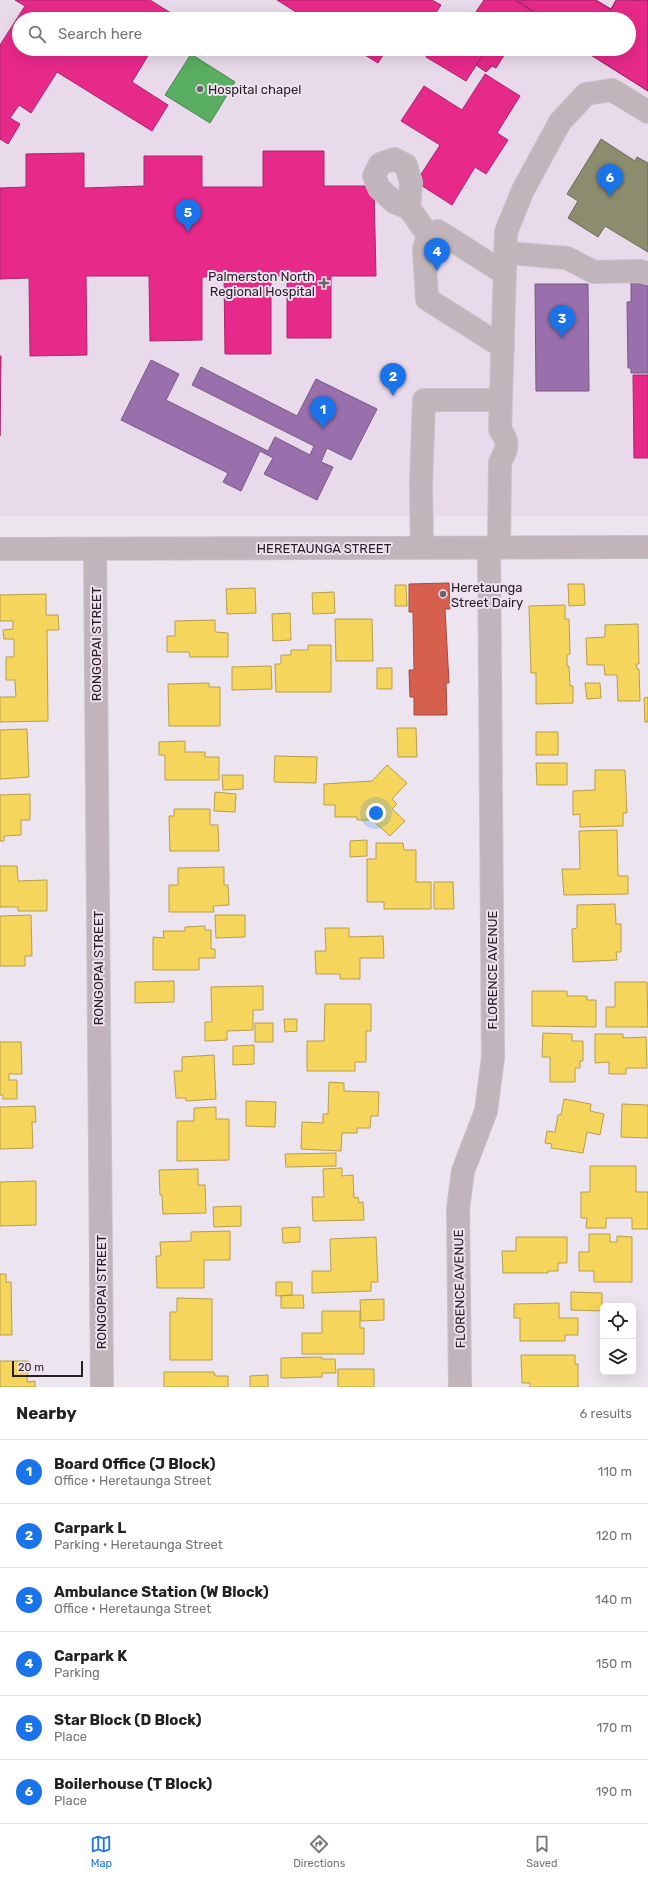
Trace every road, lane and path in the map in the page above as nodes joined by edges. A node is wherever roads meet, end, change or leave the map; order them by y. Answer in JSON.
{"nodes":[{"id":1,"x":648,"y":112,"type":"edge"},
{"id":2,"x":409,"y":208,"type":"dead end"},
{"id":3,"x":428,"y":235,"type":"junction"},
{"id":4,"x":506,"y":263,"type":"junction"},
{"id":5,"x":648,"y":273,"type":"edge"},
{"id":6,"x":503,"y":347,"type":"junction"},
{"id":7,"x":500,"y":400,"type":"junction"},
{"id":8,"x":494,"y":547,"type":"junction"},
{"id":9,"x":648,"y":547,"type":"edge"},
{"id":10,"x":422,"y":548,"type":"junction"},
{"id":11,"x":0,"y":549,"type":"edge"},
{"id":12,"x":95,"y":549,"type":"junction"},
{"id":13,"x":102,"y":1387,"type":"edge"},
{"id":14,"x":460,"y":1387,"type":"edge"}],
"edges":[{"from":1,"to":4,"type":"street","name":"FLORENCE AVENUE"},
{"from":2,"to":3,"type":"street"},
{"from":3,"to":4,"type":"street"},
{"from":3,"to":6,"type":"street"},
{"from":4,"to":5,"type":"street"},
{"from":4,"to":6,"type":"street","name":"FLORENCE AVENUE"},
{"from":6,"to":7,"type":"street","name":"FLORENCE AVENUE"},
{"from":7,"to":8,"type":"street","name":"FLORENCE AVENUE"},
{"from":7,"to":10,"type":"street"},
{"from":8,"to":9,"type":"street","name":"HERETAUNGA STREET"},
{"from":8,"to":10,"type":"street","name":"HERETAUNGA STREET"},
{"from":8,"to":14,"type":"street","name":"FLORENCE AVENUE"},
{"from":10,"to":12,"type":"street","name":"HERETAUNGA STREET"},
{"from":11,"to":12,"type":"street","name":"HERETAUNGA STREET"},
{"from":12,"to":13,"type":"street","name":"RONGOPAI STREET"}]}
